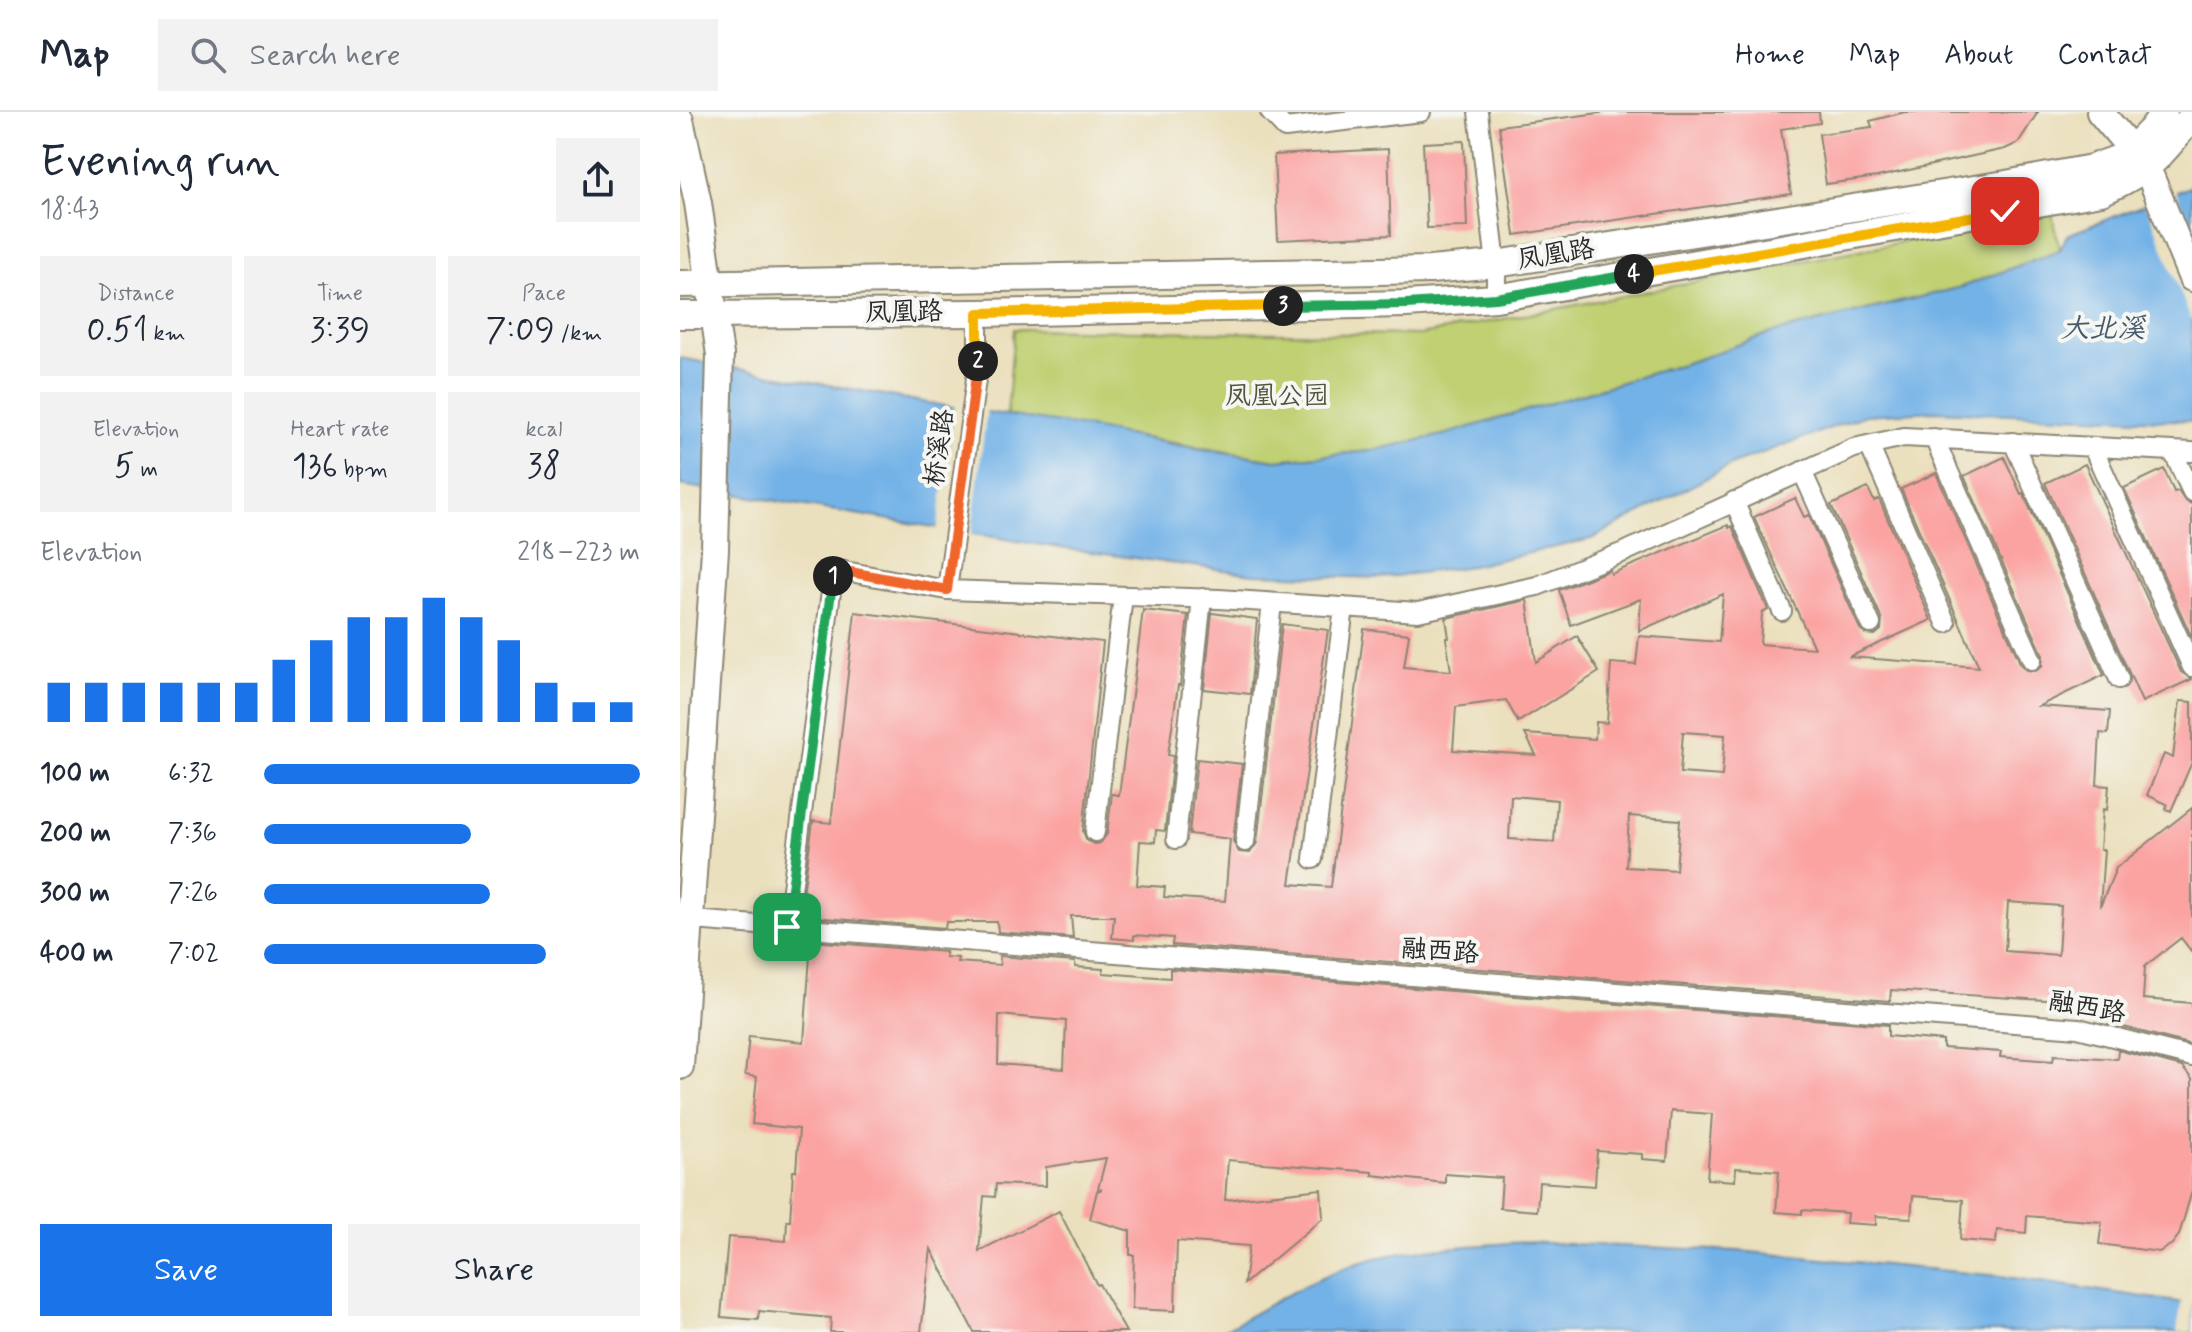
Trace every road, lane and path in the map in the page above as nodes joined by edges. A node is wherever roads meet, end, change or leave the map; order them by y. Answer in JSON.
{"nodes":[{"id":1,"x":1270,"y":112,"type":"edge"},
{"id":2,"x":1421,"y":112,"type":"edge"},
{"id":3,"x":1478,"y":112,"type":"edge"},
{"id":4,"x":2100,"y":112,"type":"edge"},
{"id":5,"x":2164,"y":112,"type":"edge"},
{"id":6,"x":1363,"y":115,"type":"edge"},
{"id":7,"x":2192,"y":116,"type":"edge"},
{"id":8,"x":680,"y":120,"type":"edge"},
{"id":9,"x":2145,"y":166,"type":"junction"},
{"id":10,"x":1496,"y":264,"type":"junction"},
{"id":11,"x":2192,"y":278,"type":"edge"},
{"id":12,"x":680,"y":284,"type":"edge"},
{"id":13,"x":710,"y":284,"type":"junction"},
{"id":14,"x":1496,"y":298,"type":"junction"},
{"id":15,"x":978,"y":313,"type":"junction"},
{"id":16,"x":680,"y":315,"type":"edge"},
{"id":17,"x":714,"y":315,"type":"junction"},
{"id":18,"x":1934,"y":438,"type":"junction"},
{"id":19,"x":2013,"y":442,"type":"junction"},
{"id":20,"x":1869,"y":445,"type":"junction"},
{"id":21,"x":2093,"y":448,"type":"junction"},
{"id":22,"x":2183,"y":452,"type":"edge"},
{"id":23,"x":1802,"y":471,"type":"junction"},
{"id":24,"x":2192,"y":492,"type":"edge"},
{"id":25,"x":1734,"y":501,"type":"junction"},
{"id":26,"x":948,"y":583,"type":"junction"},
{"id":27,"x":1123,"y":596,"type":"junction"},
{"id":28,"x":1202,"y":598,"type":"junction"},
{"id":29,"x":1272,"y":603,"type":"junction"},
{"id":30,"x":1344,"y":607,"type":"junction"},
{"id":31,"x":1782,"y":611,"type":"dead end"},
{"id":32,"x":1946,"y":623,"type":"dead end"},
{"id":33,"x":1871,"y":624,"type":"dead end"},
{"id":34,"x":2032,"y":660,"type":"dead end"},
{"id":35,"x":2192,"y":667,"type":"edge"},
{"id":36,"x":2119,"y":679,"type":"dead end"},
{"id":37,"x":1095,"y":832,"type":"dead end"},
{"id":38,"x":1176,"y":839,"type":"dead end"},
{"id":39,"x":1245,"y":842,"type":"dead end"},
{"id":40,"x":1313,"y":859,"type":"dead end"},
{"id":41,"x":684,"y":920,"type":"edge"},
{"id":42,"x":787,"y":927,"type":"junction"},
{"id":43,"x":2192,"y":1057,"type":"edge"},
{"id":44,"x":680,"y":1066,"type":"edge"}],
"edges":[{"from":1,"to":6,"type":"street"},
{"from":2,"to":6,"type":"street"},
{"from":3,"to":10,"type":"street"},
{"from":4,"to":9,"type":"street"},
{"from":5,"to":9,"type":"street","name":"凤凰路"},
{"from":7,"to":9,"type":"street","name":"凤凰路"},
{"from":8,"to":13,"type":"street"},
{"from":9,"to":10,"type":"street","name":"凤凰路"},
{"from":9,"to":11,"type":"street"},
{"from":9,"to":14,"type":"street","name":"凤凰路"},
{"from":10,"to":13,"type":"street","name":"凤凰路"},
{"from":10,"to":14,"type":"street"},
{"from":12,"to":13,"type":"street","name":"凤凰路"},
{"from":13,"to":17,"type":"street"},
{"from":14,"to":15,"type":"street","name":"凤凰路"},
{"from":15,"to":17,"type":"street","name":"凤凰路"},
{"from":15,"to":26,"type":"street","name":"桥溪路"},
{"from":16,"to":17,"type":"street","name":"凤凰路"},
{"from":17,"to":41,"type":"street"},
{"from":18,"to":19,"type":"street"},
{"from":18,"to":20,"type":"street"},
{"from":18,"to":34,"type":"street"},
{"from":19,"to":21,"type":"street"},
{"from":19,"to":36,"type":"street"},
{"from":20,"to":23,"type":"street"},
{"from":20,"to":32,"type":"street"},
{"from":21,"to":22,"type":"street"},
{"from":21,"to":35,"type":"street"},
{"from":22,"to":24,"type":"street"},
{"from":23,"to":25,"type":"street"},
{"from":23,"to":33,"type":"street"},
{"from":25,"to":30,"type":"street"},
{"from":25,"to":31,"type":"street"},
{"from":26,"to":27,"type":"street"},
{"from":26,"to":42,"type":"street"},
{"from":27,"to":28,"type":"street"},
{"from":27,"to":37,"type":"street"},
{"from":28,"to":29,"type":"street"},
{"from":28,"to":38,"type":"street"},
{"from":29,"to":30,"type":"street"},
{"from":29,"to":39,"type":"street"},
{"from":30,"to":40,"type":"street"},
{"from":41,"to":42,"type":"street","name":"融西路"},
{"from":41,"to":44,"type":"street"},
{"from":42,"to":43,"type":"street","name":"融西路"}]}
